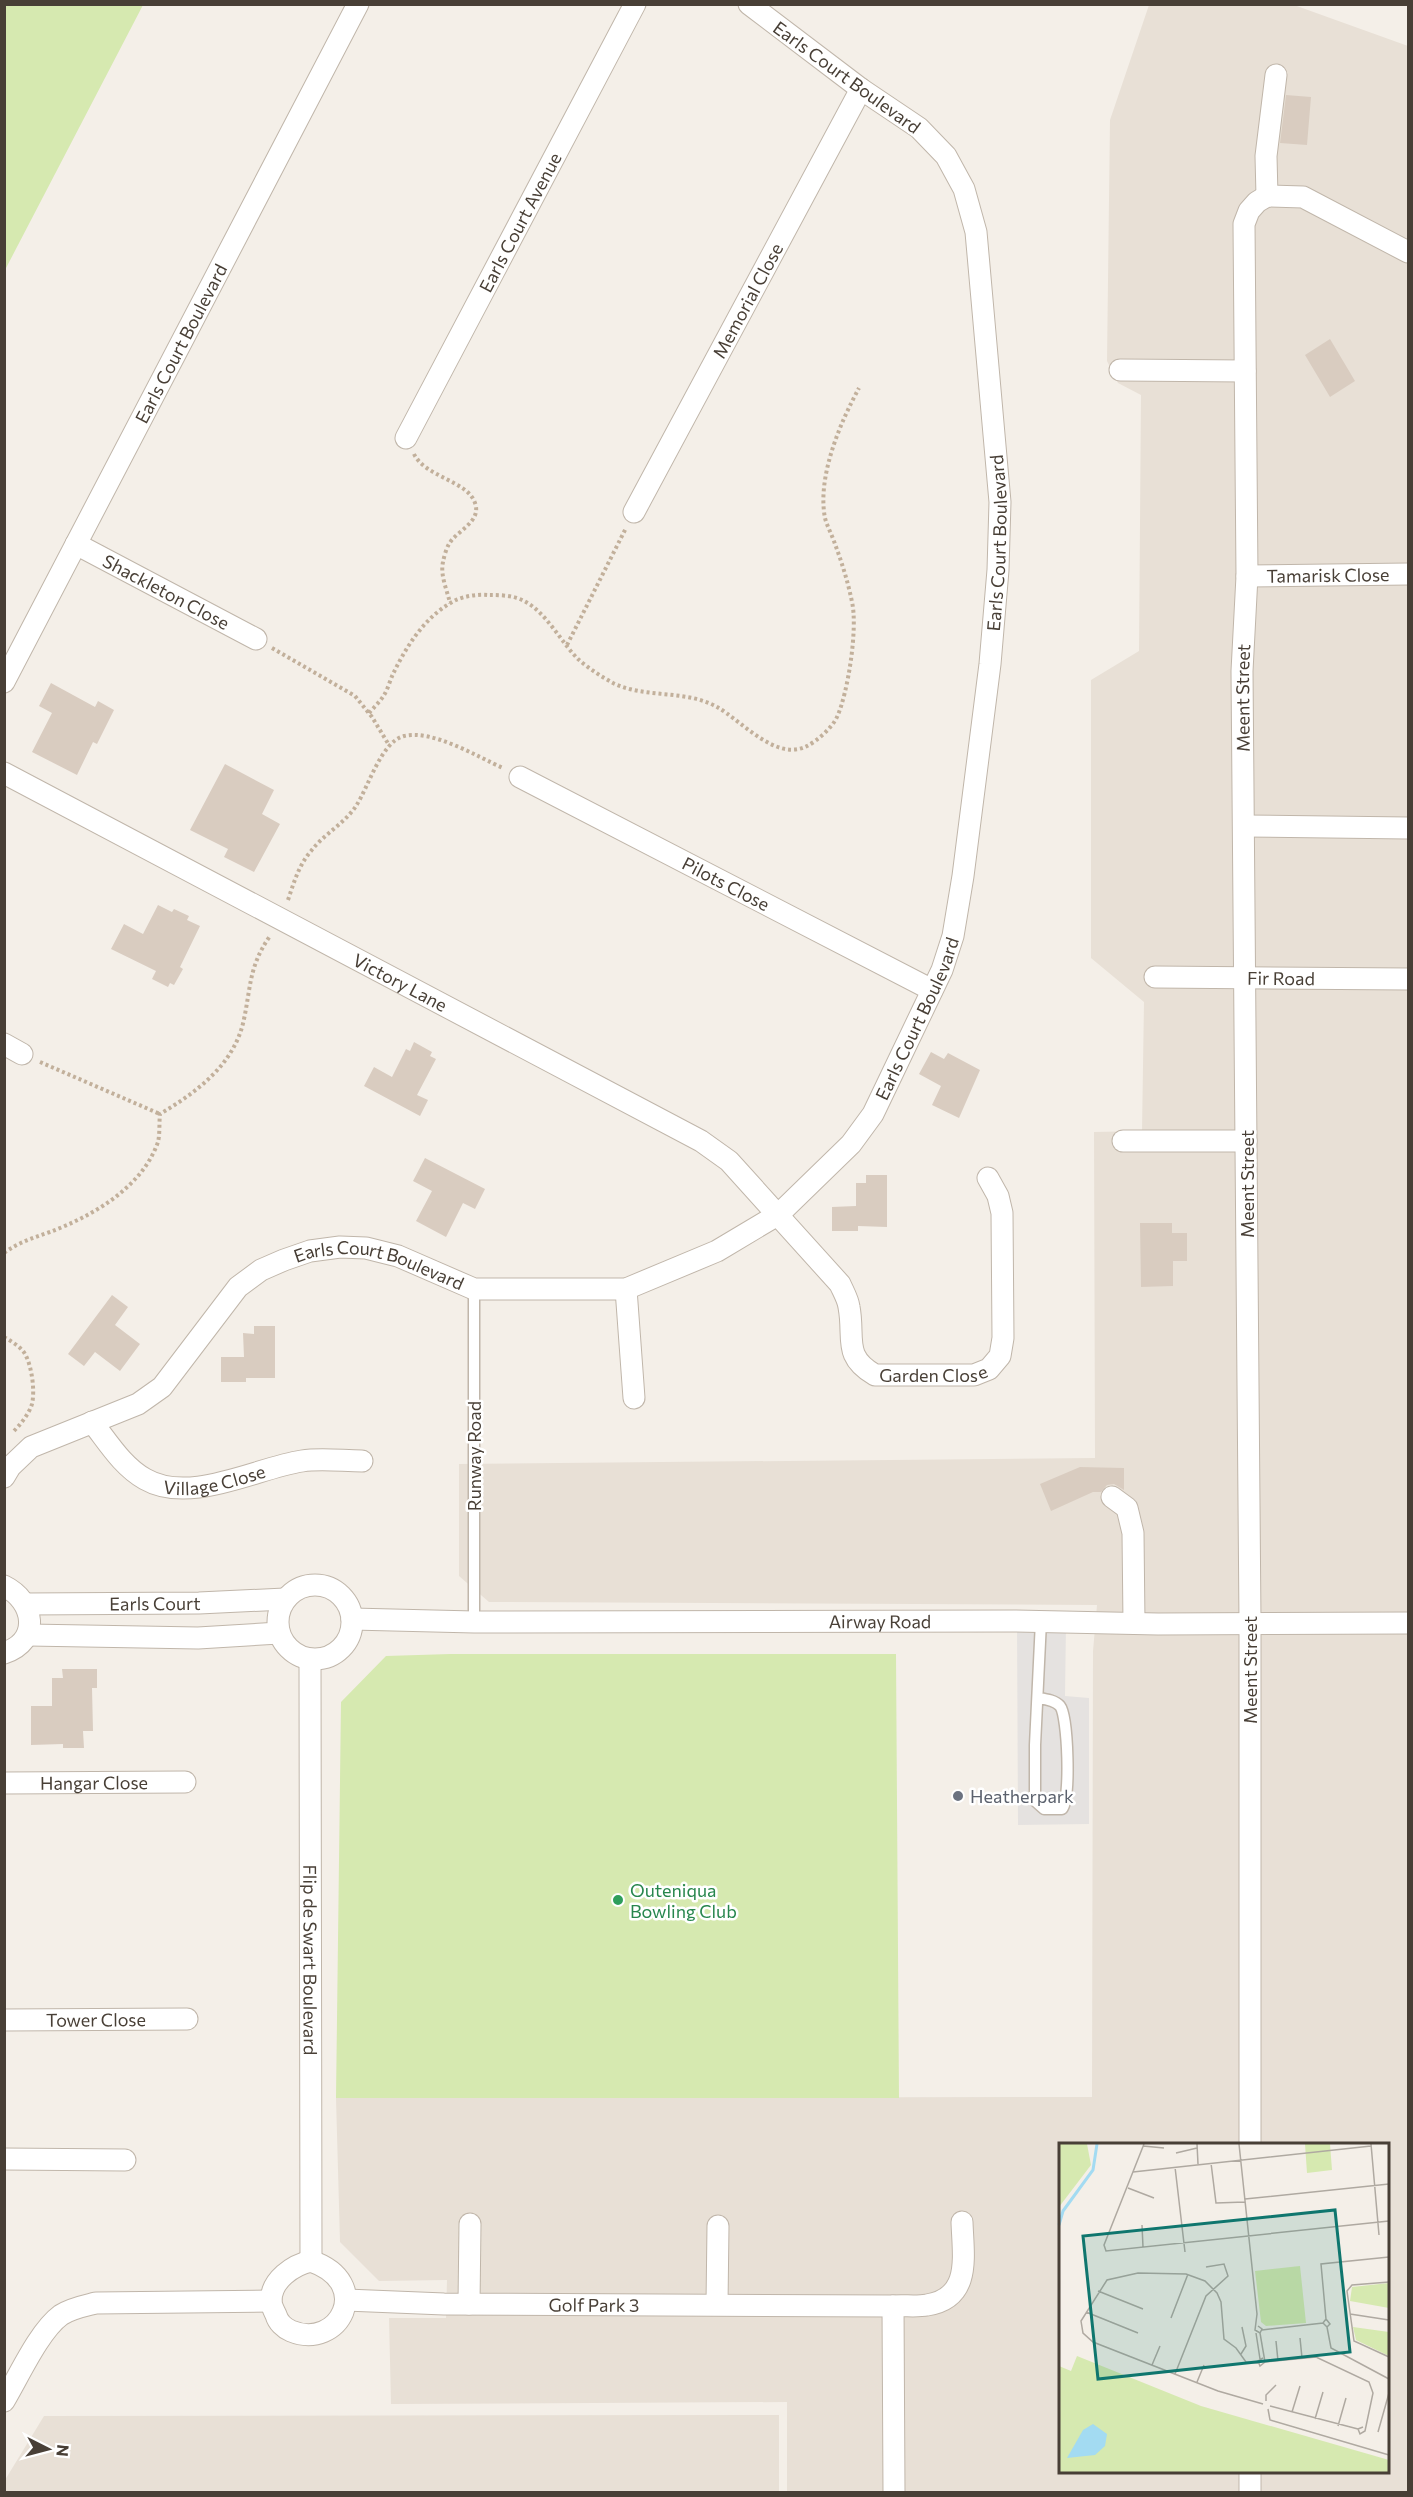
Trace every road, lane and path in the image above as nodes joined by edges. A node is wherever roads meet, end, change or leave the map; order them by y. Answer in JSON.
{"nodes":[{"id":1,"x":358,"y":4,"type":"edge"},
{"id":2,"x":635,"y":4,"type":"edge"},
{"id":3,"x":750,"y":4,"type":"edge"},
{"id":4,"x":1276,"y":75,"type":"dead end"},
{"id":5,"x":861,"y":88,"type":"junction"},
{"id":6,"x":1267,"y":196,"type":"junction"},
{"id":7,"x":1408,"y":252,"type":"edge"},
{"id":8,"x":1120,"y":370,"type":"dead end"},
{"id":9,"x":1245,"y":371,"type":"junction"},
{"id":10,"x":859,"y":388,"type":"dead end"},
{"id":11,"x":406,"y":438,"type":"joint"},
{"id":12,"x":634,"y":512,"type":"joint"},
{"id":13,"x":76,"y":544,"type":"junction"},
{"id":14,"x":1408,"y":574,"type":"edge"},
{"id":15,"x":1247,"y":576,"type":"junction"},
{"id":16,"x":450,"y":603,"type":"junction"},
{"id":17,"x":256,"y":639,"type":"joint"},
{"id":18,"x":567,"y":645,"type":"junction"},
{"id":19,"x":4,"y":682,"type":"edge"},
{"id":20,"x":369,"y":713,"type":"junction"},
{"id":21,"x":389,"y":745,"type":"junction"},
{"id":22,"x":4,"y":773,"type":"edge"},
{"id":23,"x":519,"y":777,"type":"joint"},
{"id":24,"x":1244,"y":826,"type":"junction"},
{"id":25,"x":1408,"y":828,"type":"edge"},
{"id":26,"x":280,"y":920,"type":"junction"},
{"id":27,"x":1155,"y":977,"type":"dead end"},
{"id":28,"x":1245,"y":978,"type":"junction"},
{"id":29,"x":1408,"y":979,"type":"edge"},
{"id":30,"x":932,"y":990,"type":"junction"},
{"id":31,"x":13,"y":1049,"type":"edge"},
{"id":32,"x":160,"y":1114,"type":"junction"},
{"id":33,"x":1123,"y":1141,"type":"dead end"},
{"id":34,"x":1246,"y":1141,"type":"junction"},
{"id":35,"x":988,"y":1178,"type":"dead end"},
{"id":36,"x":779,"y":1214,"type":"junction"},
{"id":37,"x":4,"y":1253,"type":"edge"},
{"id":38,"x":626,"y":1288,"type":"junction"},
{"id":39,"x":474,"y":1289,"type":"junction"},
{"id":40,"x":4,"y":1337,"type":"edge"},
{"id":41,"x":634,"y":1398,"type":"dead end"},
{"id":42,"x":92,"y":1422,"type":"junction"},
{"id":43,"x":10,"y":1435,"type":"dead end"},
{"id":44,"x":362,"y":1461,"type":"dead end"},
{"id":45,"x":4,"y":1477,"type":"edge"},
{"id":46,"x":1112,"y":1497,"type":"dead end"},
{"id":47,"x":4,"y":1586,"type":"edge"},
{"id":48,"x":285,"y":1599,"type":"junction"},
{"id":49,"x":26,"y":1604,"type":"junction"},
{"id":50,"x":352,"y":1619,"type":"junction"},
{"id":51,"x":1041,"y":1621,"type":"junction"},
{"id":52,"x":474,"y":1622,"type":"junction"},
{"id":53,"x":1250,"y":1622,"type":"junction"},
{"id":54,"x":1134,"y":1623,"type":"junction"},
{"id":55,"x":1408,"y":1623,"type":"edge"},
{"id":56,"x":279,"y":1633,"type":"junction"},
{"id":57,"x":28,"y":1635,"type":"junction"},
{"id":58,"x":4,"y":1653,"type":"edge"},
{"id":59,"x":310,"y":1660,"type":"junction"},
{"id":60,"x":1038,"y":1698,"type":"junction"},
{"id":61,"x":185,"y":1782,"type":"dead end"},
{"id":62,"x":4,"y":1783,"type":"edge"},
{"id":63,"x":188,"y":2019,"type":"dead end"},
{"id":64,"x":4,"y":2020,"type":"edge"},
{"id":65,"x":1250,"y":2143,"type":"edge"},
{"id":66,"x":4,"y":2159,"type":"edge"},
{"id":67,"x":124,"y":2160,"type":"dead end"},
{"id":68,"x":962,"y":2222,"type":"dead end"},
{"id":69,"x":470,"y":2224,"type":"dead end"},
{"id":70,"x":718,"y":2226,"type":"dead end"},
{"id":71,"x":311,"y":2261,"type":"junction"},
{"id":72,"x":346,"y":2300,"type":"junction"},
{"id":73,"x":271,"y":2301,"type":"junction"},
{"id":74,"x":469,"y":2304,"type":"junction"},
{"id":75,"x":717,"y":2304,"type":"junction"},
{"id":76,"x":893,"y":2306,"type":"junction"},
{"id":77,"x":4,"y":2400,"type":"edge"},
{"id":78,"x":1250,"y":2473,"type":"edge"},
{"id":79,"x":894,"y":2493,"type":"edge"},
{"id":80,"x":1250,"y":2493,"type":"edge"}],
"edges":[{"from":1,"to":13,"type":"street","name":"Earls Court Boulevard"},
{"from":2,"to":11,"type":"street","name":"Earls Court Avenue"},
{"from":3,"to":5,"type":"street","name":"Earls Court Boulevard"},
{"from":4,"to":6,"type":"street"},
{"from":5,"to":12,"type":"street","name":"Memorial Close"},
{"from":5,"to":30,"type":"street","name":"Earls Court Boulevard"},
{"from":6,"to":7,"type":"street"},
{"from":6,"to":9,"type":"street","name":"Meent Street"},
{"from":8,"to":9,"type":"street"},
{"from":9,"to":15,"type":"street","name":"Meent Street"},
{"from":10,"to":18,"type":"path"},
{"from":11,"to":16,"type":"path"},
{"from":12,"to":18,"type":"path"},
{"from":13,"to":17,"type":"street","name":"Shackleton Close"},
{"from":13,"to":19,"type":"street","name":"Earls Court Boulevard"},
{"from":14,"to":15,"type":"street","name":"Tamarisk Close"},
{"from":15,"to":24,"type":"street","name":"Meent Street"},
{"from":16,"to":18,"type":"path"},
{"from":16,"to":20,"type":"path"},
{"from":17,"to":20,"type":"path"},
{"from":20,"to":21,"type":"path"},
{"from":21,"to":23,"type":"path"},
{"from":21,"to":26,"type":"path"},
{"from":22,"to":26,"type":"street","name":"Victory Lane"},
{"from":23,"to":30,"type":"street","name":"Pilots Close"},
{"from":24,"to":25,"type":"street"},
{"from":24,"to":28,"type":"street","name":"Meent Street"},
{"from":26,"to":32,"type":"path"},
{"from":26,"to":36,"type":"street","name":"Victory Lane"},
{"from":27,"to":28,"type":"street","name":"Fir Road"},
{"from":28,"to":29,"type":"street","name":"Fir Road"},
{"from":28,"to":34,"type":"street","name":"Meent Street"},
{"from":30,"to":36,"type":"street","name":"Earls Court Boulevard"},
{"from":31,"to":32,"type":"path"},
{"from":32,"to":37,"type":"path"},
{"from":33,"to":34,"type":"street"},
{"from":34,"to":53,"type":"street","name":"Meent Street"},
{"from":35,"to":36,"type":"street","name":"Garden Close"},
{"from":36,"to":38,"type":"street","name":"Earls Court Boulevard"},
{"from":38,"to":39,"type":"street","name":"Earls Court Boulevard"},
{"from":38,"to":41,"type":"street"},
{"from":39,"to":42,"type":"street","name":"Earls Court Boulevard"},
{"from":39,"to":52,"type":"lane","name":"Runway Road"},
{"from":40,"to":43,"type":"path"},
{"from":42,"to":44,"type":"street","name":"Village Close"},
{"from":42,"to":45,"type":"street","name":"Earls Court Boulevard"},
{"from":46,"to":54,"type":"street"},
{"from":47,"to":49,"type":"street"},
{"from":48,"to":49,"type":"street","name":"Earls Court"},
{"from":48,"to":50,"type":"street"},
{"from":48,"to":56,"type":"street"},
{"from":49,"to":57,"type":"street"},
{"from":50,"to":52,"type":"street","name":"Airway Road"},
{"from":50,"to":59,"type":"street"},
{"from":51,"to":52,"type":"street","name":"Airway Road"},
{"from":51,"to":54,"type":"street","name":"Airway Road"},
{"from":51,"to":60,"type":"lane"},
{"from":53,"to":54,"type":"street","name":"Airway Road"},
{"from":53,"to":55,"type":"street","name":"Airway Road"},
{"from":53,"to":65,"type":"street","name":"Meent Street"},
{"from":56,"to":57,"type":"street","name":"Earls Court"},
{"from":56,"to":59,"type":"street"},
{"from":57,"to":58,"type":"street"},
{"from":59,"to":71,"type":"street","name":"Flip de Swart Boulevard"},
{"from":60,"to":60,"type":"lane"},
{"from":61,"to":62,"type":"street","name":"Hangar Close"},
{"from":63,"to":64,"type":"street","name":"Tower Close"},
{"from":66,"to":67,"type":"street"},
{"from":68,"to":76,"type":"street","name":"Golf Park 3"},
{"from":69,"to":74,"type":"street"},
{"from":70,"to":75,"type":"street"},
{"from":71,"to":72,"type":"street"},
{"from":71,"to":73,"type":"street"},
{"from":72,"to":73,"type":"street"},
{"from":72,"to":74,"type":"street","name":"Golf Park 3"},
{"from":73,"to":77,"type":"street"},
{"from":74,"to":75,"type":"street","name":"Golf Park 3"},
{"from":75,"to":76,"type":"street","name":"Golf Park 3"},
{"from":76,"to":79,"type":"street"},
{"from":78,"to":80,"type":"street"}]}
